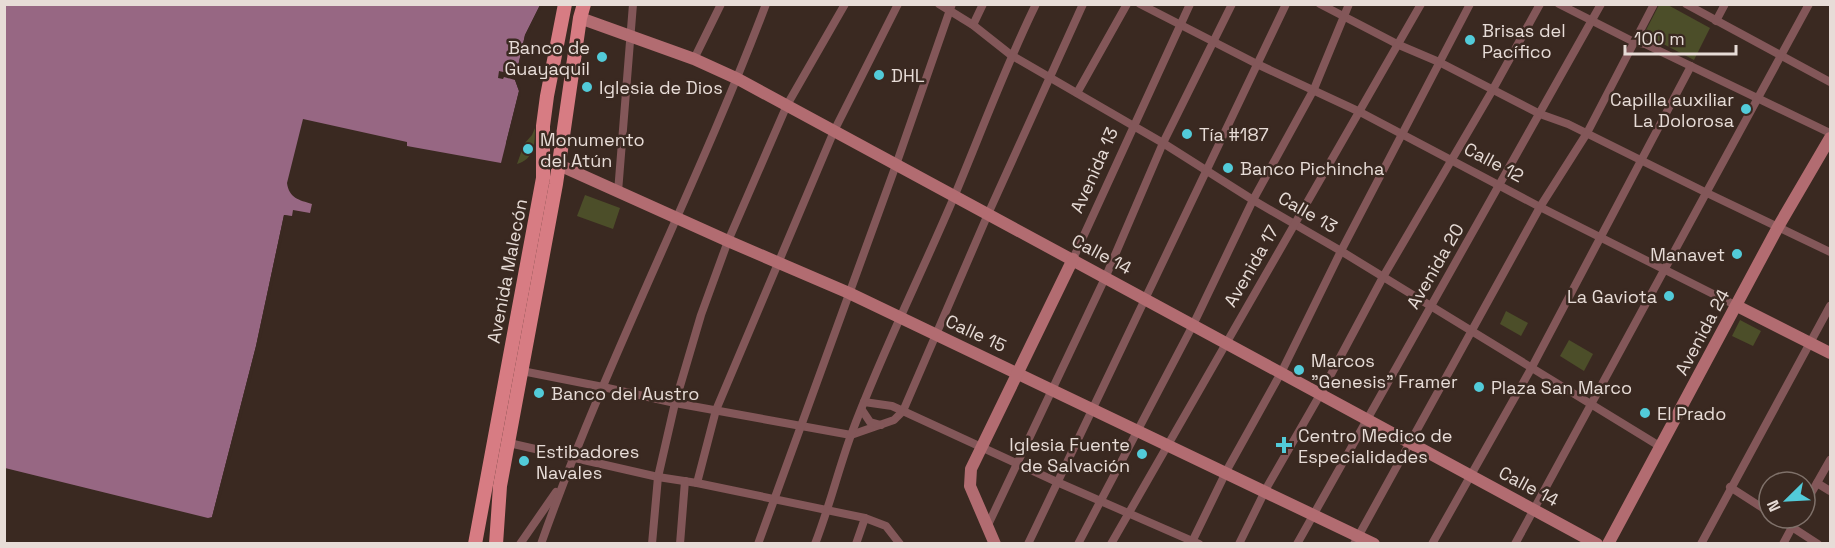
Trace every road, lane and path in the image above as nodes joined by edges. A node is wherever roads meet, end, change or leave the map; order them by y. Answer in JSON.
{"nodes":[{"id":1,"x":565,"y":4,"type":"edge"},
{"id":2,"x":633,"y":4,"type":"edge"},
{"id":3,"x":721,"y":4,"type":"edge"},
{"id":4,"x":766,"y":4,"type":"edge"},
{"id":5,"x":845,"y":4,"type":"edge"},
{"id":6,"x":898,"y":4,"type":"edge"},
{"id":7,"x":939,"y":4,"type":"edge"},
{"id":8,"x":983,"y":4,"type":"edge"},
{"id":9,"x":1036,"y":4,"type":"edge"},
{"id":10,"x":1083,"y":4,"type":"edge"},
{"id":11,"x":1127,"y":4,"type":"edge"},
{"id":12,"x":1140,"y":4,"type":"edge"},
{"id":13,"x":1190,"y":4,"type":"edge"},
{"id":14,"x":1232,"y":4,"type":"edge"},
{"id":15,"x":1286,"y":4,"type":"edge"},
{"id":16,"x":1320,"y":4,"type":"edge"},
{"id":17,"x":1349,"y":4,"type":"edge"},
{"id":18,"x":1421,"y":4,"type":"edge"},
{"id":19,"x":1470,"y":4,"type":"edge"},
{"id":20,"x":1540,"y":4,"type":"edge"},
{"id":21,"x":1559,"y":4,"type":"edge"},
{"id":22,"x":1601,"y":4,"type":"edge"},
{"id":23,"x":1654,"y":4,"type":"edge"},
{"id":24,"x":1686,"y":4,"type":"edge"},
{"id":25,"x":1725,"y":4,"type":"edge"},
{"id":26,"x":1809,"y":4,"type":"edge"},
{"id":27,"x":951,"y":8,"type":"edge"},
{"id":28,"x":580,"y":9,"type":"edge"},
{"id":29,"x":1344,"y":15,"type":"junction"},
{"id":30,"x":1716,"y":21,"type":"junction"},
{"id":31,"x":1592,"y":22,"type":"junction"},
{"id":32,"x":1181,"y":24,"type":"junction"},
{"id":33,"x":973,"y":25,"type":"junction"},
{"id":34,"x":630,"y":37,"type":"junction"},
{"id":35,"x":1634,"y":42,"type":"junction"},
{"id":36,"x":1213,"y":43,"type":"junction"},
{"id":37,"x":1400,"y":45,"type":"junction"},
{"id":38,"x":1011,"y":55,"type":"junction"},
{"id":39,"x":1782,"y":57,"type":"junction"},
{"id":40,"x":694,"y":59,"type":"junction"},
{"id":41,"x":1439,"y":62,"type":"junction"},
{"id":42,"x":1257,"y":64,"type":"junction"},
{"id":43,"x":1691,"y":66,"type":"junction"},
{"id":44,"x":1050,"y":76,"type":"junction"},
{"id":45,"x":738,"y":79,"type":"junction"},
{"id":46,"x":1830,"y":82,"type":"edge"},
{"id":47,"x":1314,"y":89,"type":"junction"},
{"id":48,"x":1492,"y":91,"type":"junction"},
{"id":49,"x":1077,"y":93,"type":"junction"},
{"id":50,"x":1759,"y":99,"type":"junction"},
{"id":51,"x":787,"y":105,"type":"junction"},
{"id":52,"x":1360,"y":112,"type":"junction"},
{"id":53,"x":1540,"y":114,"type":"junction"},
{"id":54,"x":1133,"y":126,"type":"junction"},
{"id":55,"x":834,"y":131,"type":"junction"},
{"id":56,"x":1587,"y":133,"type":"junction"},
{"id":57,"x":1830,"y":133,"type":"edge"},
{"id":58,"x":1403,"y":135,"type":"junction"},
{"id":59,"x":1830,"y":138,"type":"edge"},
{"id":60,"x":1163,"y":143,"type":"junction"},
{"id":61,"x":1451,"y":159,"type":"junction"},
{"id":62,"x":1642,"y":161,"type":"junction"},
{"id":63,"x":559,"y":165,"type":"junction"},
{"id":64,"x":896,"y":165,"type":"junction"},
{"id":65,"x":1207,"y":171,"type":"junction"},
{"id":66,"x":1500,"y":184,"type":"junction"},
{"id":67,"x":618,"y":192,"type":"junction"},
{"id":68,"x":1707,"y":193,"type":"junction"},
{"id":69,"x":954,"y":196,"type":"junction"},
{"id":70,"x":1253,"y":200,"type":"junction"},
{"id":71,"x":1540,"y":207,"type":"junction"},
{"id":72,"x":988,"y":214,"type":"junction"},
{"id":73,"x":676,"y":218,"type":"junction"},
{"id":74,"x":1294,"y":223,"type":"junction"},
{"id":75,"x":1779,"y":227,"type":"junction"},
{"id":76,"x":1601,"y":238,"type":"junction"},
{"id":77,"x":728,"y":242,"type":"junction"},
{"id":78,"x":1341,"y":251,"type":"junction"},
{"id":79,"x":1830,"y":252,"type":"edge"},
{"id":80,"x":1074,"y":259,"type":"junction"},
{"id":81,"x":780,"y":263,"type":"junction"},
{"id":82,"x":1665,"y":269,"type":"junction"},
{"id":83,"x":1106,"y":276,"type":"junction"},
{"id":84,"x":1383,"y":277,"type":"junction"},
{"id":85,"x":849,"y":293,"type":"junction"},
{"id":86,"x":1147,"y":298,"type":"junction"},
{"id":87,"x":1431,"y":305,"type":"junction"},
{"id":88,"x":1737,"y":306,"type":"junction"},
{"id":89,"x":1830,"y":306,"type":"edge"},
{"id":90,"x":902,"y":318,"type":"junction"},
{"id":91,"x":1193,"y":325,"type":"junction"},
{"id":92,"x":1472,"y":331,"type":"junction"},
{"id":93,"x":936,"y":334,"type":"junction"},
{"id":94,"x":1810,"y":342,"type":"junction"},
{"id":95,"x":1226,"y":343,"type":"junction"},
{"id":96,"x":1830,"y":353,"type":"edge"},
{"id":97,"x":1532,"y":367,"type":"junction"},
{"id":98,"x":522,"y":371,"type":"junction"},
{"id":99,"x":1282,"y":371,"type":"junction"},
{"id":100,"x":1018,"y":372,"type":"junction"},
{"id":101,"x":603,"y":387,"type":"junction"},
{"id":102,"x":1052,"y":390,"type":"junction"},
{"id":103,"x":1321,"y":393,"type":"junction"},
{"id":104,"x":675,"y":403,"type":"junction"},
{"id":105,"x":1590,"y":404,"type":"junction"},
{"id":106,"x":863,"y":406,"type":"junction"},
{"id":107,"x":716,"y":410,"type":"junction"},
{"id":108,"x":1093,"y":410,"type":"junction"},
{"id":109,"x":903,"y":411,"type":"junction"},
{"id":110,"x":1369,"y":419,"type":"junction"},
{"id":111,"x":882,"y":425,"type":"junction"},
{"id":112,"x":800,"y":427,"type":"junction"},
{"id":113,"x":1137,"y":429,"type":"junction"},
{"id":114,"x":851,"y":435,"type":"junction"},
{"id":115,"x":509,"y":443,"type":"junction"},
{"id":116,"x":1410,"y":444,"type":"junction"},
{"id":117,"x":981,"y":446,"type":"junction"},
{"id":118,"x":1167,"y":446,"type":"junction"},
{"id":119,"x":1661,"y":447,"type":"junction"},
{"id":120,"x":574,"y":457,"type":"junction"},
{"id":121,"x":1830,"y":460,"type":"edge"},
{"id":122,"x":1017,"y":463,"type":"junction"},
{"id":123,"x":1226,"y":472,"type":"junction"},
{"id":124,"x":1470,"y":476,"type":"junction"},
{"id":125,"x":658,"y":477,"type":"junction"},
{"id":126,"x":563,"y":481,"type":"junction"},
{"id":127,"x":685,"y":481,"type":"junction"},
{"id":128,"x":1057,"y":482,"type":"junction"},
{"id":129,"x":696,"y":483,"type":"junction"},
{"id":130,"x":1817,"y":483,"type":"joint"},
{"id":131,"x":1730,"y":487,"type":"junction"},
{"id":132,"x":1830,"y":490,"type":"edge"},
{"id":133,"x":1265,"y":491,"type":"junction"},
{"id":134,"x":773,"y":500,"type":"junction"},
{"id":135,"x":1100,"y":501,"type":"junction"},
{"id":136,"x":1757,"y":504,"type":"edge"},
{"id":137,"x":828,"y":509,"type":"junction"},
{"id":138,"x":1534,"y":510,"type":"junction"},
{"id":139,"x":1128,"y":513,"type":"junction"},
{"id":140,"x":1313,"y":514,"type":"junction"},
{"id":141,"x":865,"y":518,"type":"junction"},
{"id":142,"x":987,"y":527,"type":"junction"},
{"id":143,"x":1797,"y":530,"type":"edge"},
{"id":144,"x":1356,"y":540,"type":"edge"},
{"id":145,"x":1194,"y":542,"type":"edge"},
{"id":146,"x":475,"y":543,"type":"edge"},
{"id":147,"x":496,"y":543,"type":"edge"},
{"id":148,"x":520,"y":543,"type":"edge"},
{"id":149,"x":541,"y":543,"type":"edge"},
{"id":150,"x":652,"y":543,"type":"edge"},
{"id":151,"x":680,"y":543,"type":"edge"},
{"id":152,"x":758,"y":543,"type":"edge"},
{"id":153,"x":816,"y":543,"type":"edge"},
{"id":154,"x":856,"y":543,"type":"edge"},
{"id":155,"x":900,"y":543,"type":"edge"},
{"id":156,"x":995,"y":543,"type":"edge"},
{"id":157,"x":1028,"y":543,"type":"edge"},
{"id":158,"x":1078,"y":543,"type":"edge"},
{"id":159,"x":1111,"y":543,"type":"edge"},
{"id":160,"x":1239,"y":543,"type":"edge"},
{"id":161,"x":1297,"y":543,"type":"edge"},
{"id":162,"x":1374,"y":543,"type":"edge"},
{"id":163,"x":1432,"y":543,"type":"edge"},
{"id":164,"x":1515,"y":543,"type":"edge"},
{"id":165,"x":1597,"y":543,"type":"edge"},
{"id":166,"x":1608,"y":543,"type":"edge"},
{"id":167,"x":1701,"y":543,"type":"edge"},
{"id":168,"x":1818,"y":543,"type":"edge"}],
"edges":[{"from":1,"to":146,"type":"main road","name":"Avenida Malecón"},
{"from":2,"to":34,"type":"street"},
{"from":3,"to":40,"type":"street"},
{"from":4,"to":45,"type":"street"},
{"from":5,"to":51,"type":"street"},
{"from":6,"to":55,"type":"street"},
{"from":7,"to":27,"type":"street","name":"Calle 13"},
{"from":8,"to":33,"type":"street"},
{"from":9,"to":38,"type":"street"},
{"from":10,"to":44,"type":"street"},
{"from":11,"to":49,"type":"street"},
{"from":12,"to":32,"type":"street","name":"Calle 12"},
{"from":13,"to":32,"type":"street","name":"Avenida 13"},
{"from":14,"to":36,"type":"street"},
{"from":15,"to":42,"type":"street"},
{"from":16,"to":29,"type":"street"},
{"from":17,"to":29,"type":"street"},
{"from":18,"to":37,"type":"street","name":"Avenida 17"},
{"from":19,"to":41,"type":"street"},
{"from":20,"to":48,"type":"street"},
{"from":21,"to":31,"type":"street"},
{"from":22,"to":31,"type":"street","name":"Avenida 20"},
{"from":23,"to":35,"type":"street"},
{"from":24,"to":30,"type":"street"},
{"from":25,"to":30,"type":"street"},
{"from":26,"to":39,"type":"street"},
{"from":27,"to":33,"type":"street","name":"Calle 13"},
{"from":27,"to":64,"type":"street"},
{"from":28,"to":34,"type":"street","name":"Calle 14"},
{"from":28,"to":63,"type":"main road","name":"Avenida Malecón"},
{"from":29,"to":37,"type":"street"},
{"from":29,"to":47,"type":"street"},
{"from":30,"to":39,"type":"street"},
{"from":31,"to":35,"type":"street"},
{"from":31,"to":53,"type":"street","name":"Avenida 20"},
{"from":32,"to":36,"type":"street","name":"Calle 12"},
{"from":32,"to":54,"type":"street","name":"Avenida 13"},
{"from":33,"to":38,"type":"street","name":"Calle 13"},
{"from":34,"to":40,"type":"street","name":"Calle 14"},
{"from":34,"to":67,"type":"street"},
{"from":35,"to":43,"type":"street"},
{"from":35,"to":56,"type":"street"},
{"from":36,"to":42,"type":"street","name":"Calle 12"},
{"from":36,"to":60,"type":"street"},
{"from":37,"to":41,"type":"street"},
{"from":37,"to":52,"type":"street","name":"Avenida 17"},
{"from":38,"to":44,"type":"street","name":"Calle 13"},
{"from":38,"to":69,"type":"street"},
{"from":39,"to":46,"type":"street"},
{"from":39,"to":50,"type":"street"},
{"from":40,"to":45,"type":"street","name":"Calle 14"},
{"from":41,"to":48,"type":"street"},
{"from":41,"to":58,"type":"street"},
{"from":42,"to":47,"type":"street","name":"Calle 12"},
{"from":42,"to":65,"type":"street"},
{"from":43,"to":50,"type":"street"},
{"from":43,"to":62,"type":"street"},
{"from":44,"to":49,"type":"street","name":"Calle 13"},
{"from":44,"to":72,"type":"street"},
{"from":45,"to":51,"type":"street","name":"Calle 14"},
{"from":45,"to":73,"type":"street"},
{"from":47,"to":52,"type":"street","name":"Calle 12"},
{"from":47,"to":70,"type":"street"},
{"from":48,"to":53,"type":"street"},
{"from":48,"to":61,"type":"street"},
{"from":49,"to":54,"type":"street","name":"Calle 13"},
{"from":50,"to":57,"type":"street"},
{"from":50,"to":68,"type":"street"},
{"from":51,"to":55,"type":"street","name":"Calle 14"},
{"from":51,"to":77,"type":"street"},
{"from":52,"to":58,"type":"street","name":"Calle 12"},
{"from":52,"to":74,"type":"street","name":"Avenida 17"},
{"from":53,"to":56,"type":"street"},
{"from":53,"to":66,"type":"street","name":"Avenida 20"},
{"from":54,"to":60,"type":"street","name":"Calle 13"},
{"from":54,"to":80,"type":"street","name":"Avenida 13"},
{"from":55,"to":64,"type":"street","name":"Calle 14"},
{"from":55,"to":81,"type":"street"},
{"from":56,"to":62,"type":"street"},
{"from":56,"to":71,"type":"street"},
{"from":58,"to":61,"type":"street","name":"Calle 12"},
{"from":58,"to":78,"type":"street"},
{"from":59,"to":75,"type":"street","name":"Avenida 24"},
{"from":60,"to":65,"type":"street","name":"Calle 13"},
{"from":60,"to":83,"type":"street"},
{"from":61,"to":66,"type":"street","name":"Calle 12"},
{"from":61,"to":84,"type":"street"},
{"from":62,"to":68,"type":"street"},
{"from":62,"to":76,"type":"street"},
{"from":63,"to":67,"type":"street","name":"Calle 15"},
{"from":63,"to":98,"type":"main road","name":"Avenida Malecón"},
{"from":64,"to":69,"type":"street","name":"Calle 14"},
{"from":64,"to":85,"type":"street"},
{"from":65,"to":70,"type":"street","name":"Calle 13"},
{"from":65,"to":86,"type":"street"},
{"from":66,"to":71,"type":"street","name":"Calle 12"},
{"from":66,"to":87,"type":"street","name":"Avenida 20"},
{"from":67,"to":73,"type":"street","name":"Calle 15"},
{"from":68,"to":75,"type":"street"},
{"from":68,"to":82,"type":"street"},
{"from":69,"to":72,"type":"street","name":"Calle 14"},
{"from":69,"to":90,"type":"street"},
{"from":70,"to":74,"type":"street","name":"Calle 13"},
{"from":70,"to":91,"type":"street"},
{"from":71,"to":76,"type":"street","name":"Calle 12"},
{"from":71,"to":92,"type":"street"},
{"from":72,"to":80,"type":"street","name":"Calle 14"},
{"from":72,"to":93,"type":"street"},
{"from":73,"to":77,"type":"street","name":"Calle 15"},
{"from":73,"to":101,"type":"street"},
{"from":74,"to":78,"type":"street","name":"Calle 13"},
{"from":74,"to":95,"type":"street","name":"Avenida 17"},
{"from":75,"to":79,"type":"street"},
{"from":75,"to":88,"type":"street","name":"Avenida 24"},
{"from":76,"to":82,"type":"street","name":"Calle 12"},
{"from":76,"to":97,"type":"street"},
{"from":77,"to":81,"type":"street","name":"Calle 15"},
{"from":77,"to":104,"type":"street"},
{"from":78,"to":84,"type":"street","name":"Calle 13"},
{"from":78,"to":99,"type":"street"},
{"from":80,"to":83,"type":"street","name":"Calle 14"},
{"from":80,"to":100,"type":"street","name":"Avenida 13"},
{"from":81,"to":85,"type":"street","name":"Calle 15"},
{"from":81,"to":107,"type":"street"},
{"from":82,"to":88,"type":"street","name":"Calle 12"},
{"from":82,"to":105,"type":"street"},
{"from":83,"to":86,"type":"street","name":"Calle 14"},
{"from":83,"to":102,"type":"street"},
{"from":84,"to":87,"type":"street","name":"Calle 13"},
{"from":84,"to":103,"type":"street"},
{"from":85,"to":90,"type":"street","name":"Calle 15"},
{"from":85,"to":112,"type":"street"},
{"from":86,"to":91,"type":"street","name":"Calle 14"},
{"from":86,"to":108,"type":"street"},
{"from":87,"to":92,"type":"street","name":"Calle 13"},
{"from":87,"to":110,"type":"street","name":"Avenida 20"},
{"from":88,"to":94,"type":"street","name":"Calle 12"},
{"from":88,"to":119,"type":"street","name":"Avenida 24"},
{"from":89,"to":94,"type":"street"},
{"from":90,"to":93,"type":"street","name":"Calle 15"},
{"from":90,"to":106,"type":"street"},
{"from":91,"to":95,"type":"street","name":"Calle 14"},
{"from":91,"to":113,"type":"street"},
{"from":92,"to":97,"type":"street","name":"Calle 13"},
{"from":92,"to":116,"type":"street"},
{"from":93,"to":100,"type":"street","name":"Calle 15"},
{"from":93,"to":109,"type":"street"},
{"from":94,"to":96,"type":"street","name":"Calle 12"},
{"from":94,"to":131,"type":"street"},
{"from":95,"to":99,"type":"street","name":"Calle 14"},
{"from":95,"to":118,"type":"street","name":"Avenida 17"},
{"from":97,"to":105,"type":"street","name":"Calle 13"},
{"from":97,"to":124,"type":"street"},
{"from":98,"to":101,"type":"street"},
{"from":98,"to":115,"type":"main road","name":"Avenida Malecón"},
{"from":99,"to":103,"type":"street","name":"Calle 14"},
{"from":99,"to":123,"type":"street"},
{"from":100,"to":102,"type":"street","name":"Calle 15"},
{"from":100,"to":117,"type":"street","name":"Avenida 13"},
{"from":101,"to":104,"type":"street"},
{"from":101,"to":120,"type":"street"},
{"from":102,"to":108,"type":"street","name":"Calle 15"},
{"from":102,"to":122,"type":"street"},
{"from":103,"to":110,"type":"street","name":"Calle 14"},
{"from":103,"to":133,"type":"street"},
{"from":104,"to":107,"type":"street"},
{"from":104,"to":125,"type":"street"},
{"from":105,"to":119,"type":"street","name":"Calle 13"},
{"from":105,"to":138,"type":"street"},
{"from":106,"to":109,"type":"street"},
{"from":106,"to":111,"type":"street"},
{"from":106,"to":114,"type":"street"},
{"from":107,"to":112,"type":"street"},
{"from":107,"to":129,"type":"street"},
{"from":108,"to":113,"type":"street","name":"Calle 15"},
{"from":108,"to":128,"type":"street"},
{"from":109,"to":111,"type":"street"},
{"from":109,"to":117,"type":"street"},
{"from":110,"to":116,"type":"street","name":"Calle 14"},
{"from":110,"to":140,"type":"street","name":"Avenida 20"},
{"from":111,"to":114,"type":"street"},
{"from":112,"to":114,"type":"street"},
{"from":112,"to":134,"type":"street"},
{"from":113,"to":118,"type":"street","name":"Calle 15"},
{"from":113,"to":135,"type":"street"},
{"from":114,"to":137,"type":"street"},
{"from":115,"to":120,"type":"street"},
{"from":115,"to":147,"type":"main road","name":"Avenida Malecón"},
{"from":116,"to":124,"type":"street","name":"Calle 14"},
{"from":116,"to":144,"type":"street"},
{"from":117,"to":122,"type":"street"},
{"from":117,"to":142,"type":"street","name":"Avenida 13"},
{"from":118,"to":123,"type":"street","name":"Calle 15"},
{"from":118,"to":139,"type":"street","name":"Avenida 17"},
{"from":119,"to":166,"type":"street","name":"Avenida 24"},
{"from":120,"to":125,"type":"street"},
{"from":120,"to":126,"type":"street"},
{"from":121,"to":130,"type":"street"},
{"from":122,"to":128,"type":"street"},
{"from":122,"to":142,"type":"street"},
{"from":123,"to":133,"type":"street","name":"Calle 15"},
{"from":123,"to":145,"type":"street"},
{"from":124,"to":138,"type":"street","name":"Calle 14"},
{"from":124,"to":163,"type":"street"},
{"from":125,"to":127,"type":"street"},
{"from":125,"to":150,"type":"street"},
{"from":126,"to":148,"type":"street"},
{"from":126,"to":149,"type":"street"},
{"from":127,"to":129,"type":"street"},
{"from":127,"to":151,"type":"street"},
{"from":128,"to":135,"type":"street"},
{"from":128,"to":157,"type":"street"},
{"from":129,"to":134,"type":"street"},
{"from":130,"to":132,"type":"street"},
{"from":131,"to":136,"type":"street"},
{"from":131,"to":167,"type":"street"},
{"from":133,"to":140,"type":"street","name":"Calle 15"},
{"from":133,"to":160,"type":"street"},
{"from":134,"to":137,"type":"street"},
{"from":134,"to":152,"type":"street"},
{"from":135,"to":139,"type":"street"},
{"from":135,"to":158,"type":"street"},
{"from":137,"to":141,"type":"street"},
{"from":137,"to":153,"type":"street"},
{"from":138,"to":164,"type":"street"},
{"from":138,"to":165,"type":"street","name":"Calle 14"},
{"from":139,"to":145,"type":"street"},
{"from":139,"to":159,"type":"street","name":"Avenida 17"},
{"from":140,"to":144,"type":"street","name":"Calle 15"},
{"from":140,"to":161,"type":"street","name":"Avenida 20"},
{"from":141,"to":154,"type":"street"},
{"from":141,"to":155,"type":"street"},
{"from":142,"to":156,"type":"street","name":"Avenida 13"},
{"from":143,"to":168,"type":"street"},
{"from":144,"to":162,"type":"street","name":"Calle 15"}]}
